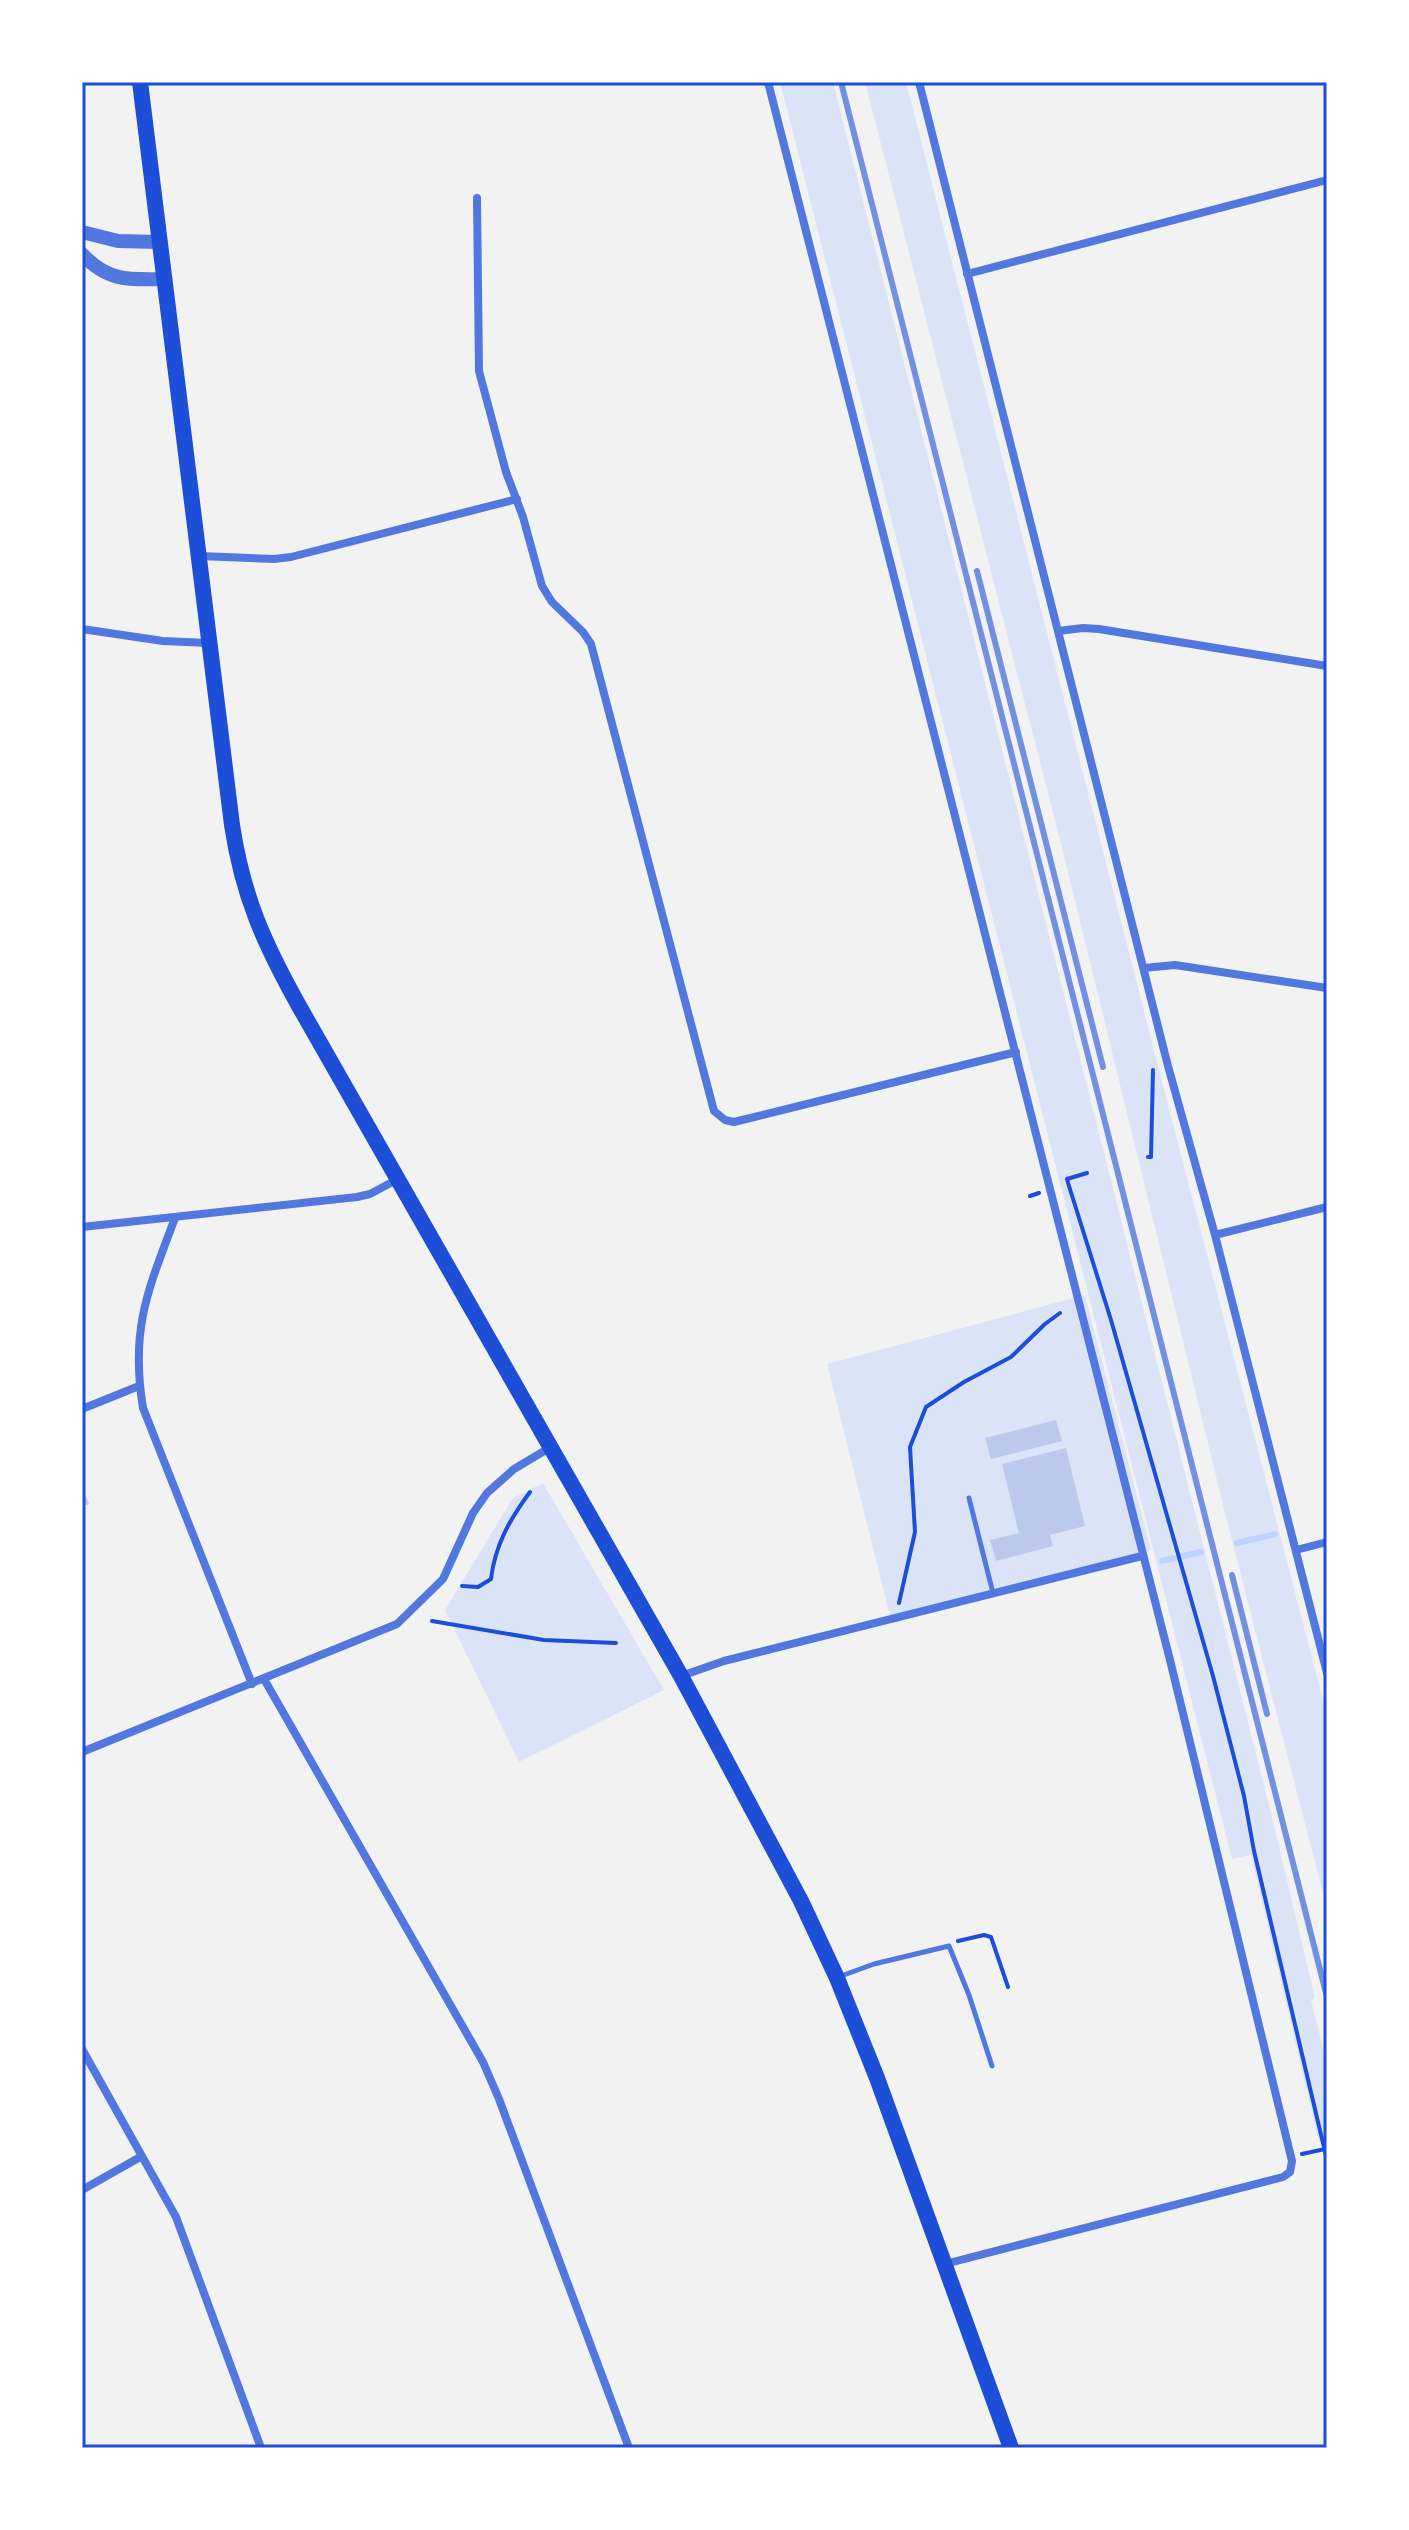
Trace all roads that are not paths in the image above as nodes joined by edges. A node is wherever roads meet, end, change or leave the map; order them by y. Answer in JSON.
{"nodes":[{"id":1,"x":140,"y":82,"type":"edge"},
{"id":2,"x":768,"y":82,"type":"edge"},
{"id":3,"x":919,"y":82,"type":"edge"},
{"id":4,"x":1327,"y":180,"type":"edge"},
{"id":5,"x":477,"y":198,"type":"dead end"},
{"id":6,"x":82,"y":232,"type":"edge"},
{"id":7,"x":160,"y":242,"type":"junction"},
{"id":8,"x":82,"y":254,"type":"edge"},
{"id":9,"x":967,"y":274,"type":"junction"},
{"id":10,"x":164,"y":279,"type":"junction"},
{"id":11,"x":517,"y":499,"type":"junction"},
{"id":12,"x":199,"y":556,"type":"junction"},
{"id":13,"x":82,"y":629,"type":"edge"},
{"id":14,"x":1058,"y":631,"type":"junction"},
{"id":15,"x":210,"y":643,"type":"junction"},
{"id":16,"x":1327,"y":666,"type":"edge"},
{"id":17,"x":1144,"y":968,"type":"junction"},
{"id":18,"x":1327,"y":988,"type":"edge"},
{"id":19,"x":1016,"y":1052,"type":"junction"},
{"id":20,"x":398,"y":1179,"type":"junction"},
{"id":21,"x":1327,"y":1207,"type":"edge"},
{"id":22,"x":175,"y":1218,"type":"junction"},
{"id":23,"x":82,"y":1227,"type":"edge"},
{"id":24,"x":1215,"y":1235,"type":"junction"},
{"id":25,"x":139,"y":1386,"type":"junction"},
{"id":26,"x":82,"y":1409,"type":"edge"},
{"id":27,"x":551,"y":1447,"type":"junction"},
{"id":28,"x":969,"y":1498,"type":"dead end"},
{"id":29,"x":1327,"y":1542,"type":"edge"},
{"id":30,"x":1296,"y":1550,"type":"junction"},
{"id":31,"x":1142,"y":1556,"type":"junction"},
{"id":32,"x":993,"y":1593,"type":"junction"},
{"id":33,"x":1327,"y":1673,"type":"edge"},
{"id":34,"x":681,"y":1676,"type":"junction"},
{"id":35,"x":264,"y":1679,"type":"junction"},
{"id":36,"x":252,"y":1684,"type":"junction"},
{"id":37,"x":82,"y":1752,"type":"edge"},
{"id":38,"x":837,"y":1978,"type":"junction"},
{"id":39,"x":82,"y":2049,"type":"edge"},
{"id":40,"x":992,"y":2066,"type":"dead end"},
{"id":41,"x":142,"y":2156,"type":"junction"},
{"id":42,"x":82,"y":2190,"type":"edge"},
{"id":43,"x":945,"y":2264,"type":"junction"},
{"id":44,"x":261,"y":2448,"type":"edge"},
{"id":45,"x":629,"y":2448,"type":"edge"},
{"id":46,"x":1011,"y":2448,"type":"edge"}],
"edges":[{"from":1,"to":7,"type":"main road"},
{"from":2,"to":19,"type":"street"},
{"from":3,"to":9,"type":"street"},
{"from":4,"to":9,"type":"street"},
{"from":5,"to":11,"type":"street"},
{"from":6,"to":7,"type":"street"},
{"from":7,"to":10,"type":"main road"},
{"from":8,"to":10,"type":"street"},
{"from":9,"to":14,"type":"street"},
{"from":10,"to":12,"type":"main road"},
{"from":11,"to":12,"type":"street"},
{"from":11,"to":19,"type":"street"},
{"from":12,"to":15,"type":"main road"},
{"from":13,"to":15,"type":"street"},
{"from":14,"to":16,"type":"street"},
{"from":14,"to":17,"type":"street"},
{"from":15,"to":20,"type":"main road"},
{"from":17,"to":18,"type":"street"},
{"from":17,"to":24,"type":"street"},
{"from":19,"to":31,"type":"street"},
{"from":20,"to":22,"type":"street"},
{"from":20,"to":27,"type":"main road"},
{"from":21,"to":24,"type":"street"},
{"from":22,"to":23,"type":"street"},
{"from":22,"to":25,"type":"street"},
{"from":24,"to":30,"type":"street"},
{"from":25,"to":26,"type":"street"},
{"from":25,"to":36,"type":"street"},
{"from":27,"to":34,"type":"main road"},
{"from":27,"to":35,"type":"street"},
{"from":28,"to":32,"type":"lane"},
{"from":29,"to":30,"type":"street"},
{"from":30,"to":33,"type":"street"},
{"from":31,"to":32,"type":"street"},
{"from":31,"to":43,"type":"street"},
{"from":32,"to":34,"type":"street"},
{"from":34,"to":38,"type":"main road"},
{"from":35,"to":36,"type":"street"},
{"from":35,"to":45,"type":"street"},
{"from":36,"to":37,"type":"street"},
{"from":38,"to":40,"type":"lane"},
{"from":38,"to":43,"type":"main road"},
{"from":39,"to":41,"type":"street"},
{"from":41,"to":42,"type":"street"},
{"from":41,"to":44,"type":"street"},
{"from":43,"to":46,"type":"main road"}]}
